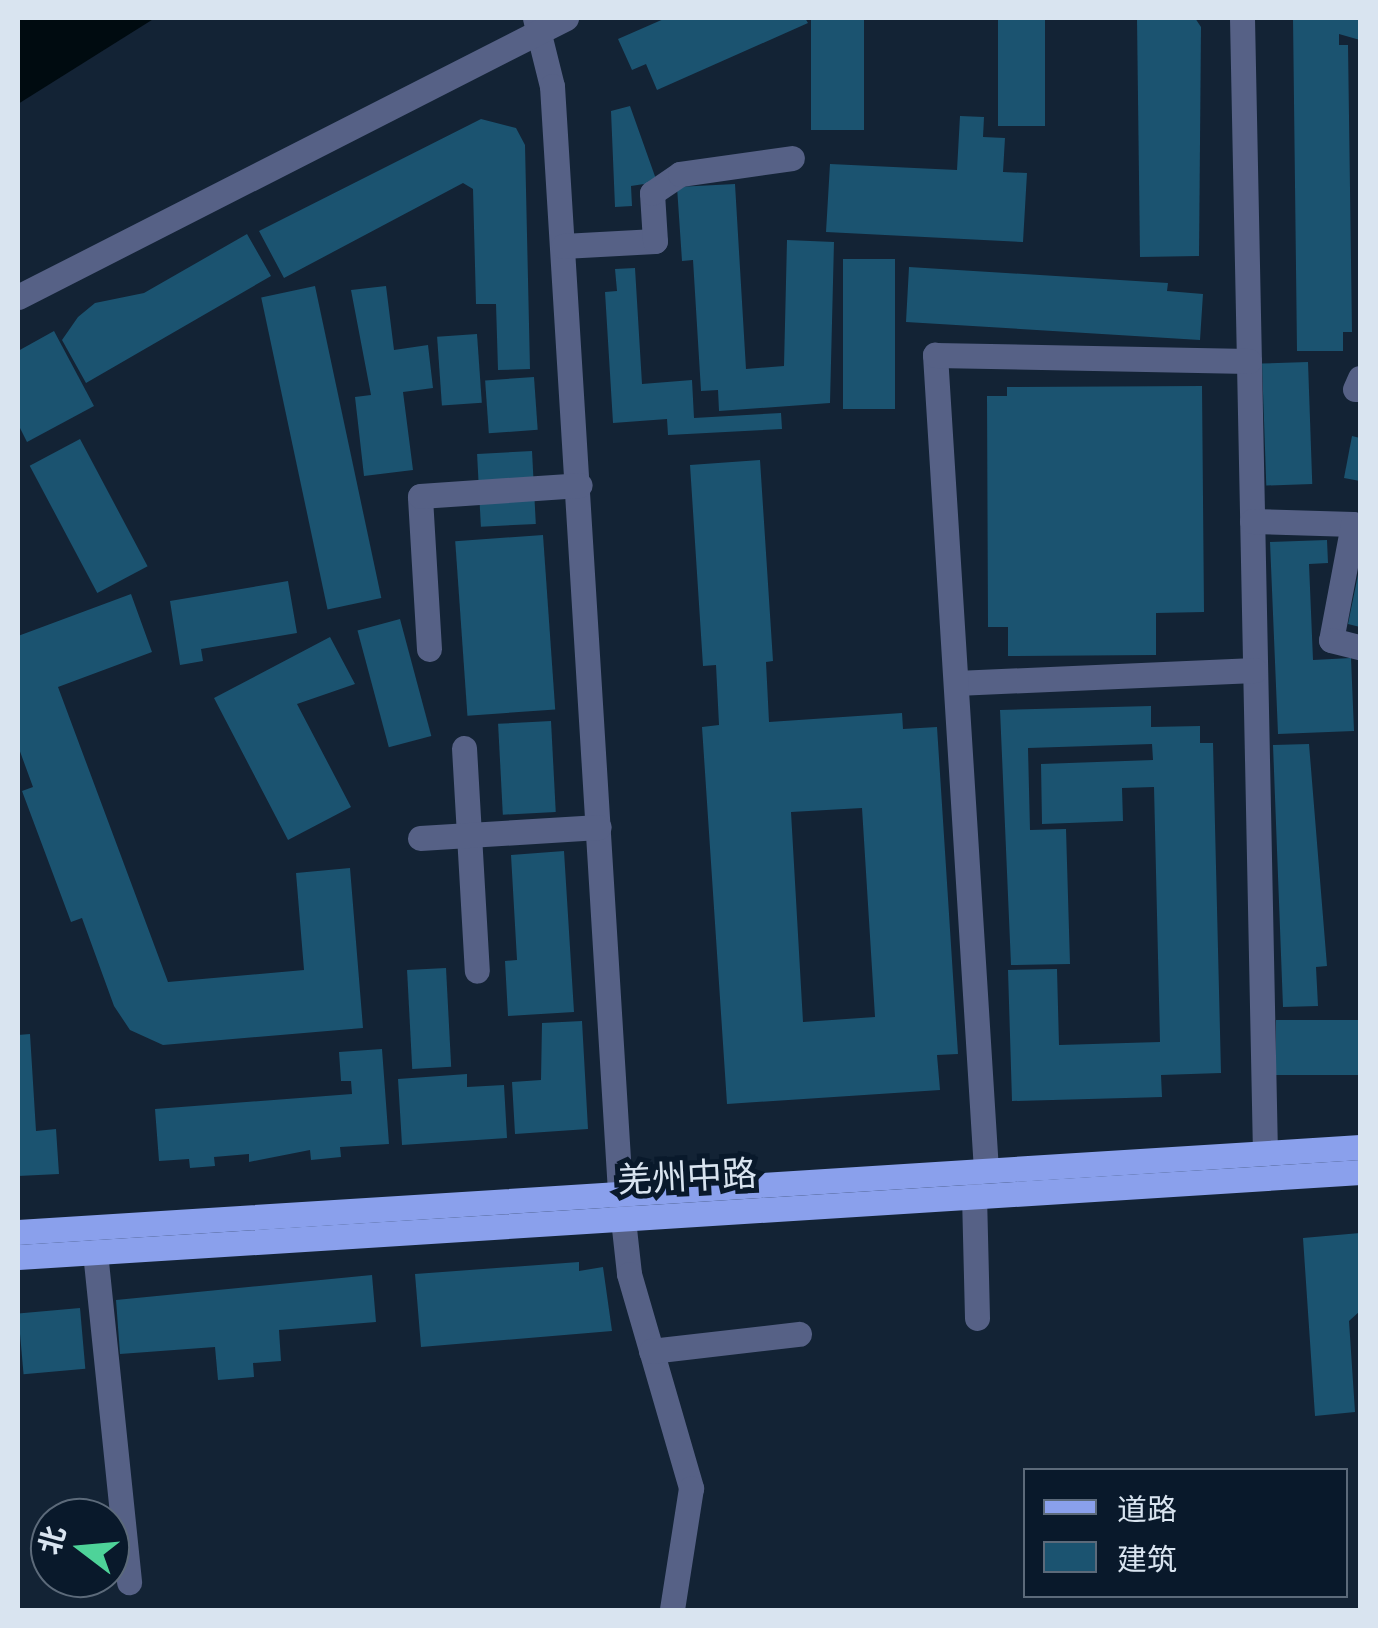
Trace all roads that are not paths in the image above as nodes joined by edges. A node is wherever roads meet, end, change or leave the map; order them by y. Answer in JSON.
{"nodes":[{"id":1,"x":566,"y":18,"type":"edge"},
{"id":2,"x":1242,"y":18,"type":"edge"},
{"id":3,"x":536,"y":25,"type":"edge"},
{"id":4,"x":792,"y":158,"type":"dead end"},
{"id":5,"x":563,"y":246,"type":"junction"},
{"id":6,"x":18,"y":297,"type":"edge"},
{"id":7,"x":1249,"y":362,"type":"junction"},
{"id":8,"x":580,"y":485,"type":"junction"},
{"id":9,"x":1252,"y":521,"type":"junction"},
{"id":10,"x":1360,"y":647,"type":"edge"},
{"id":11,"x":430,"y":649,"type":"dead end"},
{"id":12,"x":1256,"y":670,"type":"junction"},
{"id":13,"x":956,"y":683,"type":"junction"},
{"id":14,"x":464,"y":748,"type":"dead end"},
{"id":15,"x":599,"y":827,"type":"junction"},
{"id":16,"x":469,"y":835,"type":"junction"},
{"id":17,"x":420,"y":838,"type":"dead end"},
{"id":18,"x":477,"y":971,"type":"dead end"},
{"id":19,"x":1360,"y":1147,"type":"edge"},
{"id":20,"x":1265,"y":1153,"type":"junction"},
{"id":21,"x":986,"y":1170,"type":"junction"},
{"id":22,"x":1360,"y":1172,"type":"edge"},
{"id":23,"x":974,"y":1195,"type":"junction"},
{"id":24,"x":621,"y":1204,"type":"junction"},
{"id":25,"x":18,"y":1232,"type":"edge"},
{"id":26,"x":95,"y":1252,"type":"junction"},
{"id":27,"x":18,"y":1257,"type":"edge"},
{"id":28,"x":977,"y":1318,"type":"dead end"},
{"id":29,"x":799,"y":1334,"type":"dead end"},
{"id":30,"x":651,"y":1351,"type":"junction"},
{"id":31,"x":120,"y":1498,"type":"edge"},
{"id":32,"x":672,"y":1610,"type":"edge"}],
"edges":[{"from":1,"to":3,"type":"street"},
{"from":2,"to":7,"type":"street"},
{"from":3,"to":5,"type":"street"},
{"from":3,"to":6,"type":"street"},
{"from":4,"to":5,"type":"street"},
{"from":5,"to":8,"type":"street"},
{"from":7,"to":9,"type":"street"},
{"from":7,"to":13,"type":"street"},
{"from":8,"to":11,"type":"street"},
{"from":8,"to":15,"type":"street"},
{"from":9,"to":10,"type":"street"},
{"from":9,"to":12,"type":"street"},
{"from":12,"to":13,"type":"street"},
{"from":12,"to":20,"type":"street"},
{"from":13,"to":21,"type":"street"},
{"from":14,"to":16,"type":"street"},
{"from":15,"to":16,"type":"street"},
{"from":15,"to":24,"type":"street"},
{"from":16,"to":17,"type":"street"},
{"from":16,"to":18,"type":"street"},
{"from":19,"to":20,"type":"main road","name":"羌州中路"},
{"from":20,"to":21,"type":"main road","name":"羌州中路"},
{"from":21,"to":24,"type":"main road","name":"羌州中路"},
{"from":22,"to":23,"type":"main road","name":"羌州中路"},
{"from":23,"to":24,"type":"main road","name":"羌州中路"},
{"from":23,"to":28,"type":"street"},
{"from":24,"to":25,"type":"main road","name":"羌州中路"},
{"from":24,"to":26,"type":"main road","name":"羌州中路"},
{"from":24,"to":30,"type":"street"},
{"from":26,"to":27,"type":"main road","name":"羌州中路"},
{"from":26,"to":31,"type":"street"},
{"from":29,"to":30,"type":"street"},
{"from":30,"to":32,"type":"street"}]}
